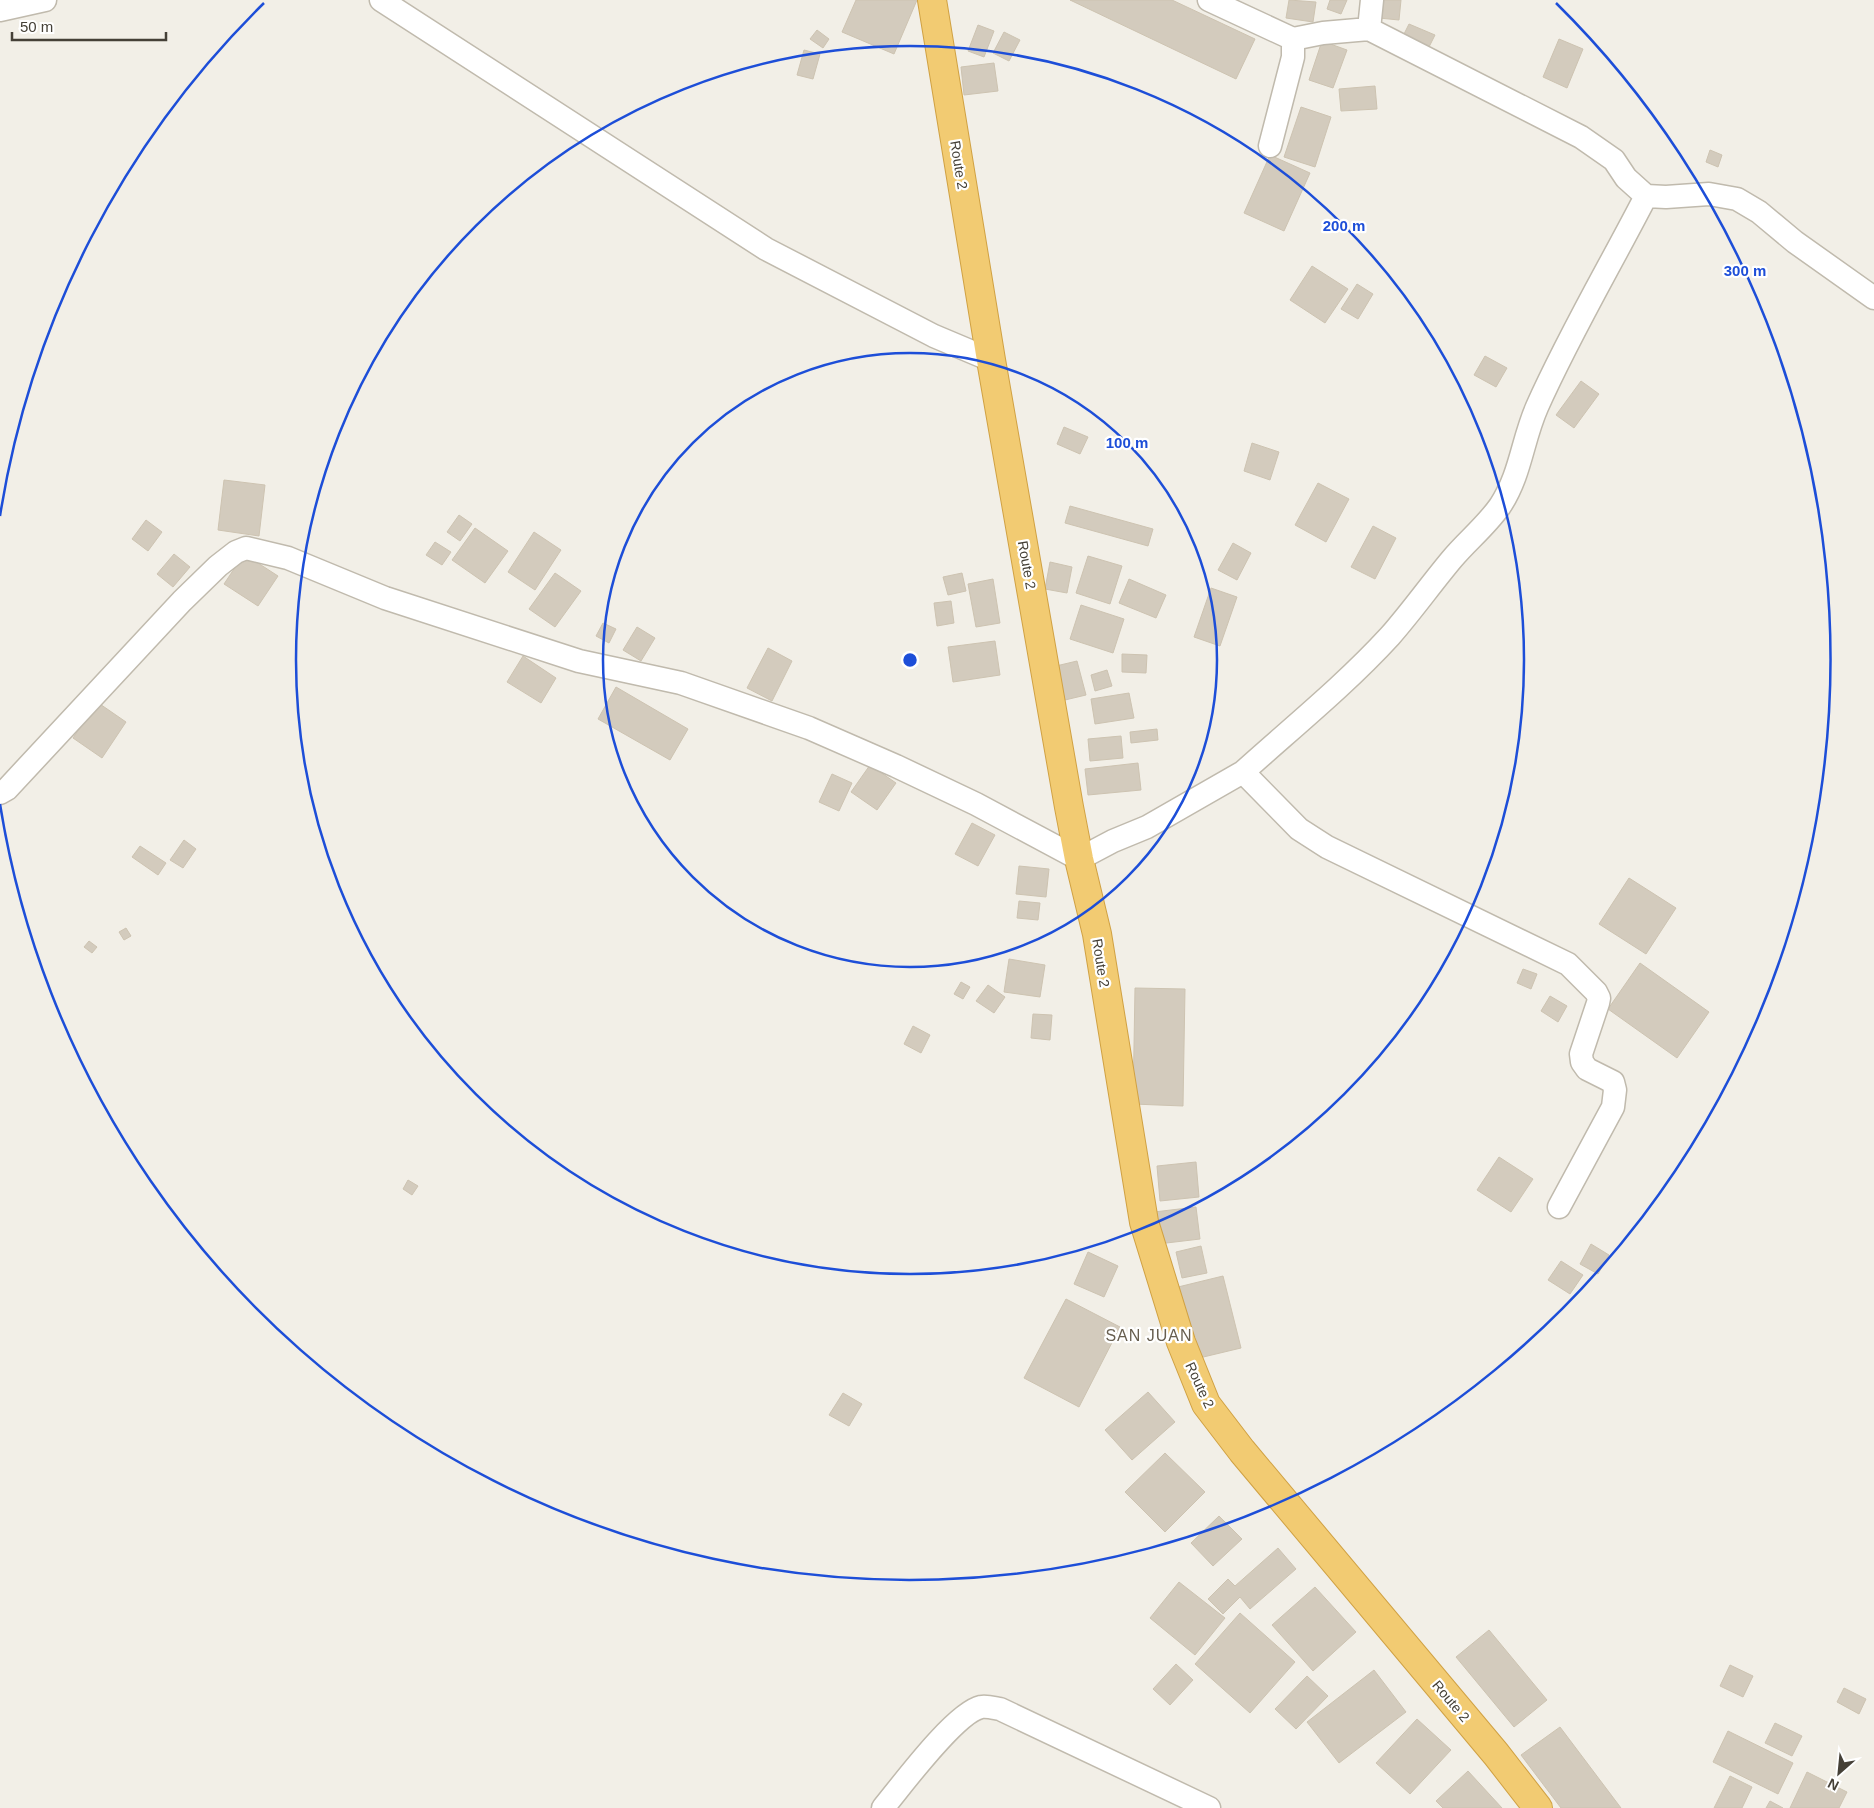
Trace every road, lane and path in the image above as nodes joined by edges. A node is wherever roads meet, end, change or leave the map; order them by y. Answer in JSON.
{"nodes":[{"id":1,"x":45,"y":0,"type":"edge"},
{"id":2,"x":381,"y":0,"type":"edge"},
{"id":3,"x":932,"y":0,"type":"edge"},
{"id":4,"x":1209,"y":0,"type":"edge"},
{"id":5,"x":1372,"y":0,"type":"edge"},
{"id":6,"x":0,"y":10,"type":"edge"},
{"id":7,"x":1368,"y":29,"type":"junction"},
{"id":8,"x":1293,"y":40,"type":"junction"},
{"id":9,"x":1270,"y":146,"type":"dead end"},
{"id":10,"x":1646,"y":196,"type":"junction"},
{"id":11,"x":1874,"y":298,"type":"edge"},
{"id":12,"x":991,"y":360,"type":"junction"},
{"id":13,"x":1243,"y":772,"type":"junction"},
{"id":14,"x":0,"y":793,"type":"edge"},
{"id":15,"x":1077,"y":849,"type":"junction"},
{"id":16,"x":1559,"y":1207,"type":"dead end"},
{"id":17,"x":883,"y":1808,"type":"edge"},
{"id":18,"x":1209,"y":1808,"type":"edge"},
{"id":19,"x":1538,"y":1808,"type":"edge"}],
"edges":[{"from":1,"to":6,"type":"street"},
{"from":2,"to":12,"type":"street"},
{"from":3,"to":12,"type":"highway","name":"Route 2"},
{"from":4,"to":8,"type":"street"},
{"from":5,"to":7,"type":"street"},
{"from":7,"to":8,"type":"street"},
{"from":7,"to":10,"type":"street"},
{"from":8,"to":9,"type":"street"},
{"from":10,"to":11,"type":"street"},
{"from":10,"to":13,"type":"street"},
{"from":12,"to":15,"type":"highway","name":"Route 2"},
{"from":13,"to":15,"type":"street"},
{"from":13,"to":16,"type":"street"},
{"from":14,"to":15,"type":"street"},
{"from":15,"to":19,"type":"highway","name":"Route 2"},
{"from":17,"to":18,"type":"street"}]}
